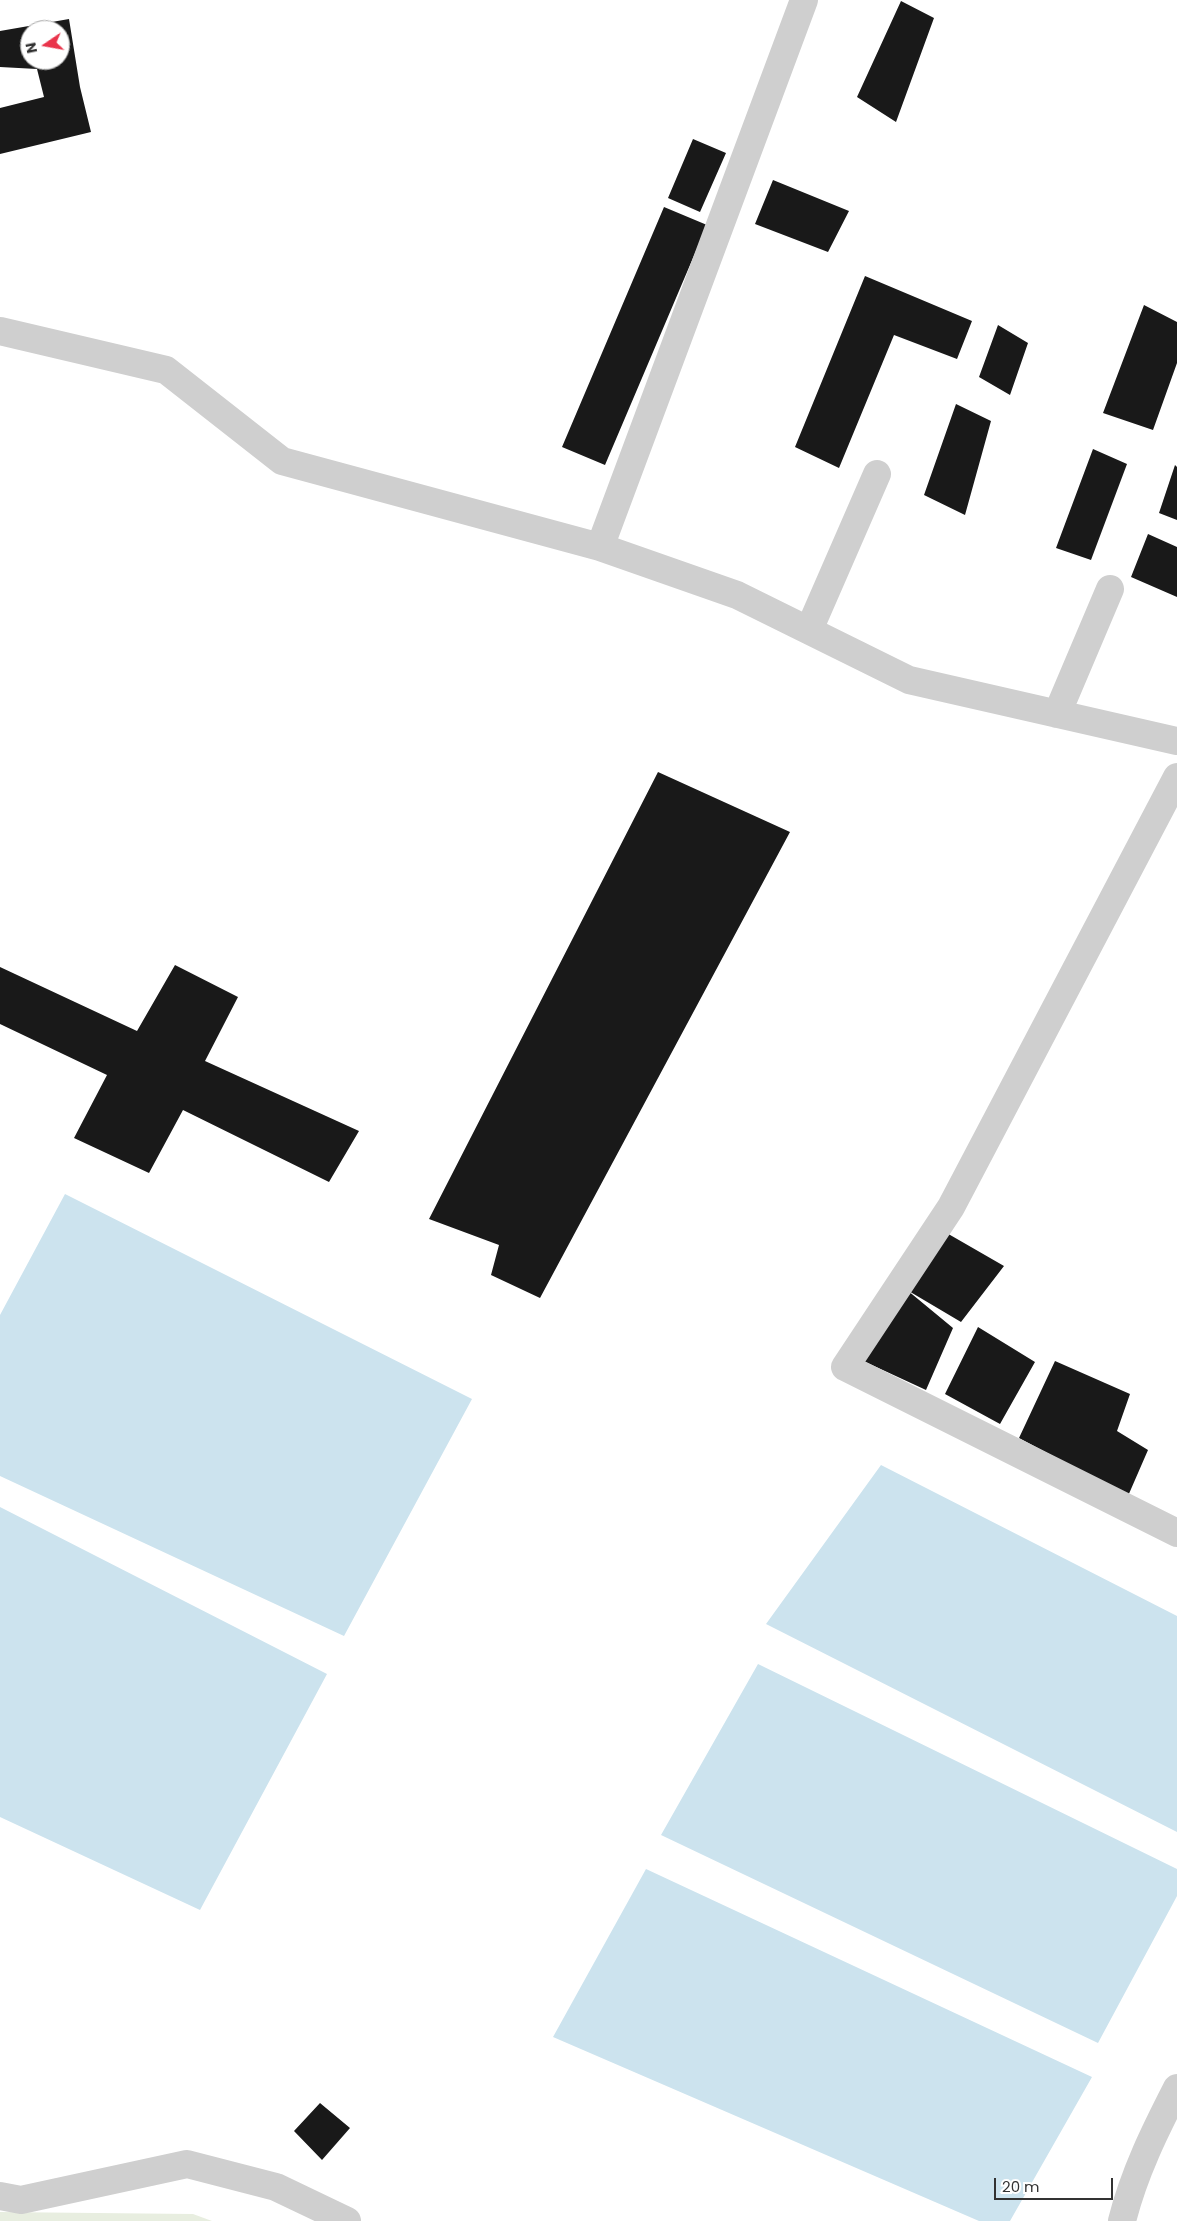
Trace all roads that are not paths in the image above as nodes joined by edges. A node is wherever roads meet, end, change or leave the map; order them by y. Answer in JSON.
{"nodes":[{"id":1,"x":804,"y":0,"type":"edge"},
{"id":2,"x":0,"y":331,"type":"edge"},
{"id":3,"x":877,"y":474,"type":"dead end"},
{"id":4,"x":600,"y":547,"type":"junction"},
{"id":5,"x":1110,"y":589,"type":"dead end"},
{"id":6,"x":809,"y":630,"type":"junction"},
{"id":7,"x":1058,"y":714,"type":"junction"},
{"id":8,"x":1177,"y":740,"type":"edge"},
{"id":9,"x":1177,"y":777,"type":"edge"},
{"id":10,"x":1177,"y":1533,"type":"edge"},
{"id":11,"x":1177,"y":2088,"type":"edge"},
{"id":12,"x":0,"y":2196,"type":"edge"},
{"id":13,"x":347,"y":2221,"type":"edge"},
{"id":14,"x":1122,"y":2221,"type":"edge"}],
"edges":[{"from":1,"to":4,"type":"street"},
{"from":2,"to":4,"type":"street"},
{"from":3,"to":6,"type":"street"},
{"from":4,"to":6,"type":"street"},
{"from":5,"to":7,"type":"street"},
{"from":6,"to":7,"type":"street"},
{"from":7,"to":8,"type":"street"},
{"from":9,"to":10,"type":"street"},
{"from":11,"to":14,"type":"street"},
{"from":12,"to":13,"type":"street"}]}
